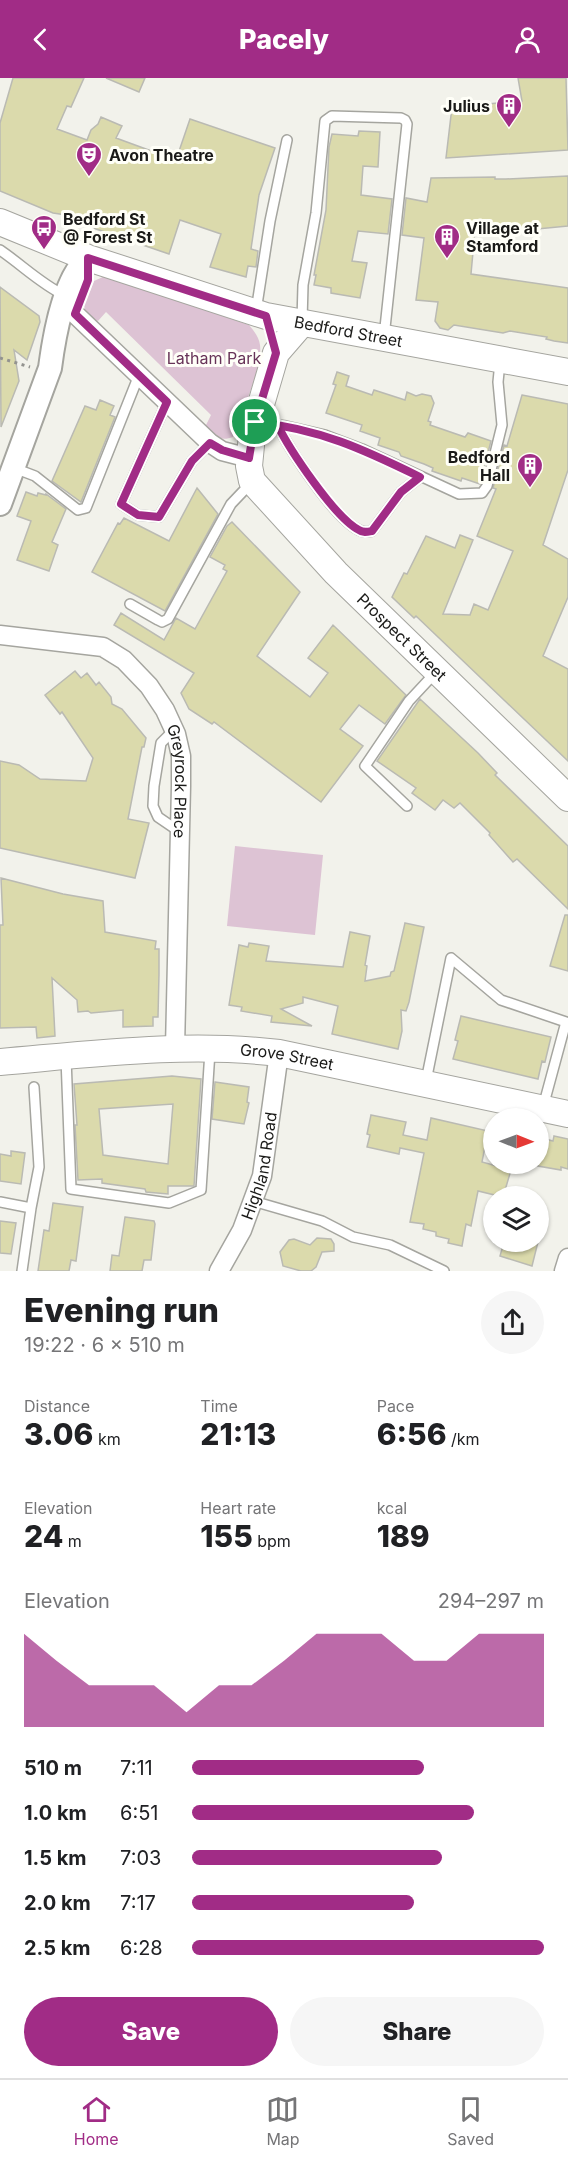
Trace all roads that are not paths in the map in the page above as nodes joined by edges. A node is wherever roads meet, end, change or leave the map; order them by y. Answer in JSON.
{"nodes":[{"id":1,"x":287,"y":140,"type":"dead end"},
{"id":2,"x":0,"y":222,"type":"edge"},
{"id":3,"x":0,"y":250,"type":"edge"},
{"id":4,"x":88,"y":258,"type":"junction"},
{"id":5,"x":68,"y":307,"type":"junction"},
{"id":6,"x":261,"y":315,"type":"junction"},
{"id":7,"x":302,"y":323,"type":"junction"},
{"id":8,"x":384,"y":339,"type":"junction"},
{"id":9,"x":276,"y":353,"type":"junction"},
{"id":10,"x":501,"y":360,"type":"junction"},
{"id":11,"x":568,"y":372,"type":"edge"},
{"id":12,"x":139,"y":375,"type":"junction"},
{"id":13,"x":167,"y":402,"type":"junction"},
{"id":14,"x":266,"y":423,"type":"junction"},
{"id":15,"x":210,"y":443,"type":"junction"},
{"id":16,"x":250,"y":469,"type":"junction"},
{"id":17,"x":7,"y":476,"type":"edge"},
{"id":18,"x":420,"y":477,"type":"junction"},
{"id":19,"x":0,"y":504,"type":"edge"},
{"id":20,"x":130,"y":604,"type":"dead end"},
{"id":21,"x":0,"y":635,"type":"edge"},
{"id":22,"x":436,"y":672,"type":"junction"},
{"id":23,"x":174,"y":730,"type":"junction"},
{"id":24,"x":568,"y":798,"type":"edge"},
{"id":25,"x":407,"y":806,"type":"dead end"},
{"id":26,"x":181,"y":833,"type":"junction"},
{"id":27,"x":210,"y":1047,"type":"junction"},
{"id":28,"x":175,"y":1048,"type":"junction"},
{"id":29,"x":279,"y":1053,"type":"junction"},
{"id":30,"x":66,"y":1056,"type":"junction"},
{"id":31,"x":0,"y":1062,"type":"edge"},
{"id":32,"x":425,"y":1084,"type":"junction"},
{"id":33,"x":34,"y":1087,"type":"dead end"},
{"id":34,"x":537,"y":1108,"type":"edge"},
{"id":35,"x":542,"y":1108,"type":"edge"},
{"id":36,"x":549,"y":1110,"type":"edge"},
{"id":37,"x":568,"y":1114,"type":"edge"},
{"id":38,"x":253,"y":1201,"type":"junction"},
{"id":39,"x":0,"y":1202,"type":"edge"},
{"id":40,"x":31,"y":1208,"type":"junction"},
{"id":41,"x":568,"y":1258,"type":"edge"},
{"id":42,"x":22,"y":1271,"type":"edge"},
{"id":43,"x":219,"y":1271,"type":"edge"},
{"id":44,"x":444,"y":1271,"type":"edge"},
{"id":45,"x":564,"y":1271,"type":"edge"}],
"edges":[{"from":1,"to":6,"type":"lane"},
{"from":2,"to":4,"type":"main road","name":"Bedford Street"},
{"from":3,"to":5,"type":"lane"},
{"from":4,"to":5,"type":"street"},
{"from":4,"to":6,"type":"main road","name":"Bedford Street"},
{"from":5,"to":12,"type":"street"},
{"from":5,"to":17,"type":"street"},
{"from":6,"to":7,"type":"main road","name":"Bedford Street"},
{"from":6,"to":9,"type":"main road"},
{"from":7,"to":8,"type":"main road","name":"Bedford Street"},
{"from":7,"to":8,"type":"lane"},
{"from":7,"to":9,"type":"main road"},
{"from":8,"to":10,"type":"main road","name":"Bedford Street"},
{"from":9,"to":14,"type":"main road"},
{"from":10,"to":11,"type":"main road","name":"Bedford Street"},
{"from":10,"to":18,"type":"lane"},
{"from":12,"to":13,"type":"street"},
{"from":12,"to":17,"type":"lane"},
{"from":13,"to":15,"type":"street"},
{"from":13,"to":15,"type":"lane"},
{"from":14,"to":16,"type":"main road"},
{"from":14,"to":18,"type":"lane"},
{"from":14,"to":18,"type":"lane"},
{"from":15,"to":16,"type":"street"},
{"from":16,"to":20,"type":"lane"},
{"from":16,"to":22,"type":"main road","name":"Prospect Street"},
{"from":17,"to":19,"type":"street"},
{"from":21,"to":23,"type":"street","name":"Greyrock Place"},
{"from":22,"to":24,"type":"main road","name":"Prospect Street"},
{"from":22,"to":25,"type":"lane"},
{"from":23,"to":26,"type":"street","name":"Greyrock Place"},
{"from":23,"to":26,"type":"lane"},
{"from":26,"to":28,"type":"street","name":"Greyrock Place"},
{"from":27,"to":28,"type":"main road","name":"Grove Street"},
{"from":27,"to":29,"type":"main road","name":"Grove Street"},
{"from":27,"to":30,"type":"lane"},
{"from":28,"to":30,"type":"main road","name":"Grove Street"},
{"from":29,"to":32,"type":"main road","name":"Grove Street"},
{"from":29,"to":38,"type":"street","name":"Highland Road"},
{"from":30,"to":31,"type":"main road","name":"Grove Street"},
{"from":32,"to":34,"type":"main road","name":"Grove Street"},
{"from":32,"to":35,"type":"lane"},
{"from":33,"to":40,"type":"lane"},
{"from":36,"to":37,"type":"main road","name":"Grove Street"},
{"from":38,"to":43,"type":"street","name":"Highland Road"},
{"from":38,"to":44,"type":"lane"},
{"from":39,"to":40,"type":"lane"},
{"from":40,"to":42,"type":"lane"},
{"from":41,"to":45,"type":"street"}]}
